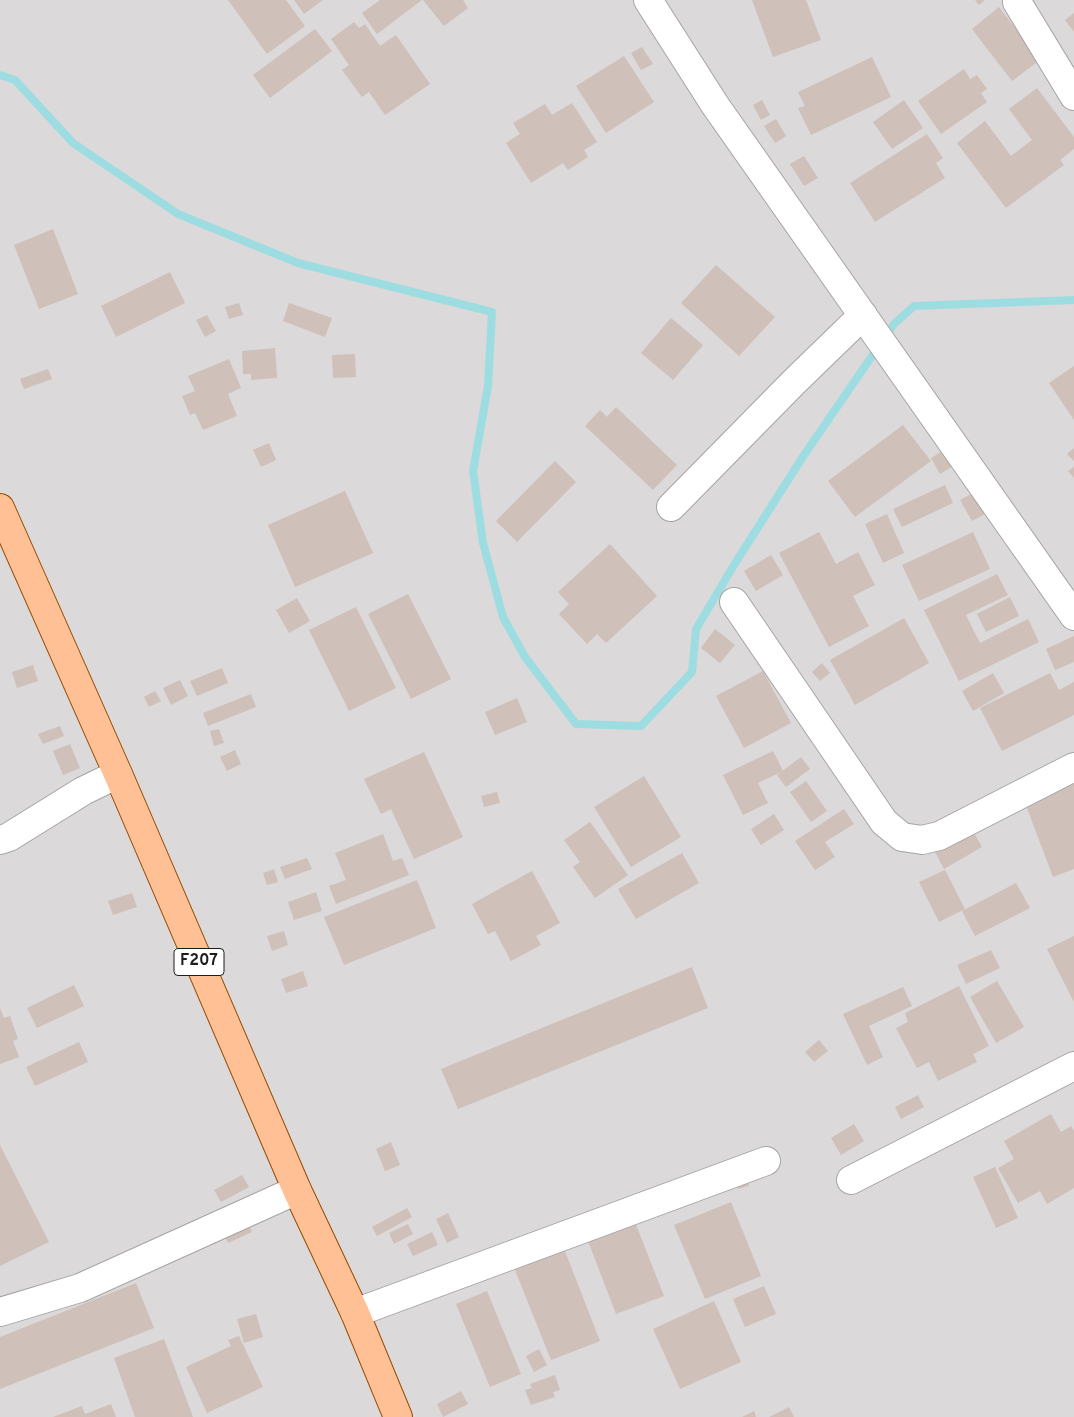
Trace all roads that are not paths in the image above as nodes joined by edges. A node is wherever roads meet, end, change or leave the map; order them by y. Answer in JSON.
{"nodes":[{"id":1,"x":648,"y":0,"type":"edge"},
{"id":2,"x":1017,"y":1,"type":"edge"},
{"id":3,"x":1074,"y":96,"type":"edge"},
{"id":4,"x":868,"y":322,"type":"junction"},
{"id":5,"x":671,"y":507,"type":"dead end"},
{"id":6,"x":0,"y":508,"type":"edge"},
{"id":7,"x":734,"y":602,"type":"dead end"},
{"id":8,"x":1074,"y":616,"type":"edge"},
{"id":9,"x":1074,"y":767,"type":"edge"},
{"id":10,"x":118,"y":774,"type":"junction"},
{"id":11,"x":0,"y":840,"type":"edge"},
{"id":12,"x":1074,"y":1066,"type":"edge"},
{"id":13,"x":766,"y":1161,"type":"dead end"},
{"id":14,"x":851,"y":1180,"type":"dead end"},
{"id":15,"x":297,"y":1190,"type":"junction"},
{"id":16,"x":0,"y":1312,"type":"edge"},
{"id":17,"x":354,"y":1313,"type":"junction"},
{"id":18,"x":398,"y":1417,"type":"edge"}],
"edges":[{"from":1,"to":4,"type":"street"},
{"from":2,"to":3,"type":"street"},
{"from":4,"to":5,"type":"street"},
{"from":4,"to":8,"type":"street"},
{"from":6,"to":10,"type":"main road","number":"F207"},
{"from":7,"to":9,"type":"street"},
{"from":10,"to":11,"type":"street"},
{"from":10,"to":15,"type":"main road","number":"F207"},
{"from":12,"to":14,"type":"street"},
{"from":13,"to":17,"type":"street"},
{"from":15,"to":16,"type":"street"},
{"from":15,"to":17,"type":"main road","number":"F207"},
{"from":17,"to":18,"type":"main road","number":"F207"}]}
